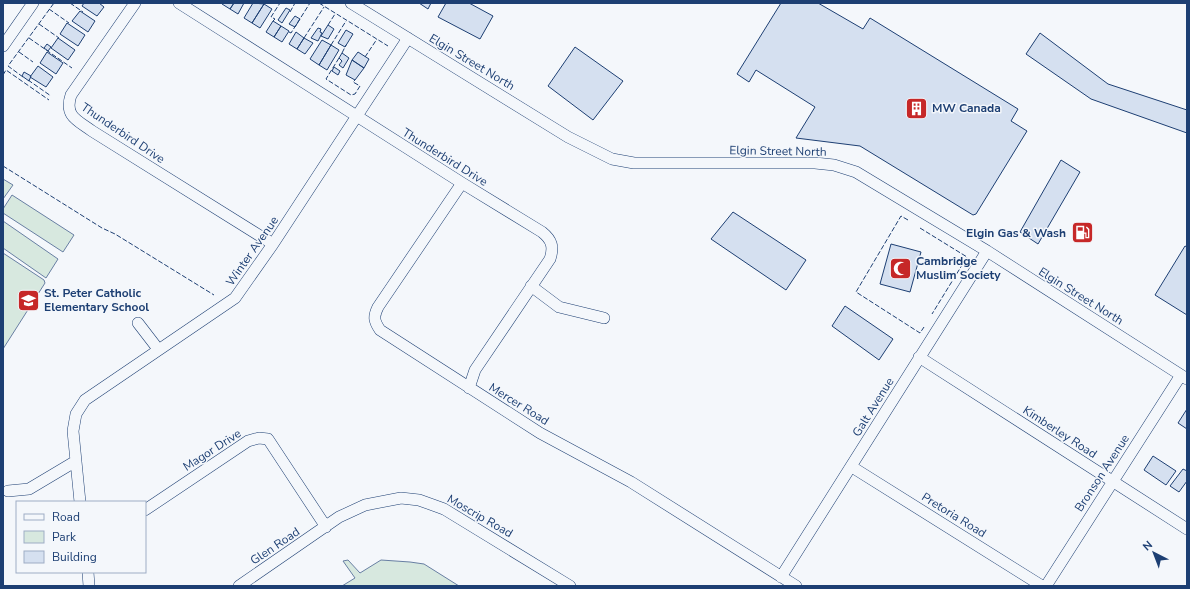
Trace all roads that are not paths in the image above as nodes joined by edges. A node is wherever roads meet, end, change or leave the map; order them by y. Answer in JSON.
{"nodes":[{"id":1,"x":33,"y":3,"type":"edge"},
{"id":2,"x":135,"y":3,"type":"edge"},
{"id":3,"x":179,"y":3,"type":"edge"},
{"id":4,"x":351,"y":3,"type":"edge"},
{"id":5,"x":408,"y":38,"type":"junction"},
{"id":6,"x":3,"y":46,"type":"edge"},
{"id":7,"x":357,"y":117,"type":"junction"},
{"id":8,"x":462,"y":183,"type":"junction"},
{"id":9,"x":273,"y":244,"type":"junction"},
{"id":10,"x":986,"y":251,"type":"junction"},
{"id":11,"x":531,"y":286,"type":"junction"},
{"id":12,"x":604,"y":318,"type":"dead end"},
{"id":13,"x":138,"y":323,"type":"dead end"},
{"id":14,"x":158,"y":350,"type":"junction"},
{"id":15,"x":919,"y":357,"type":"junction"},
{"id":16,"x":1184,"y":377,"type":"edge"},
{"id":17,"x":469,"y":388,"type":"junction"},
{"id":18,"x":76,"y":461,"type":"junction"},
{"id":19,"x":852,"y":467,"type":"junction"},
{"id":20,"x":1113,"y":481,"type":"junction"},
{"id":21,"x":8,"y":491,"type":"dead end"},
{"id":22,"x":80,"y":501,"type":"edge"},
{"id":23,"x":146,"y":509,"type":"edge"},
{"id":24,"x":326,"y":527,"type":"junction"},
{"id":25,"x":1187,"y":529,"type":"edge"},
{"id":26,"x":88,"y":573,"type":"edge"},
{"id":27,"x":781,"y":576,"type":"junction"},
{"id":28,"x":89,"y":586,"type":"edge"},
{"id":29,"x":239,"y":586,"type":"edge"},
{"id":30,"x":570,"y":586,"type":"edge"},
{"id":31,"x":796,"y":586,"type":"edge"},
{"id":32,"x":1042,"y":586,"type":"edge"},
{"id":33,"x":1046,"y":586,"type":"edge"}],
"edges":[{"from":1,"to":6,"type":"street"},
{"from":2,"to":9,"type":"street","name":"Thunderbird Drive"},
{"from":3,"to":7,"type":"street","name":"Thunderbird Drive"},
{"from":4,"to":5,"type":"street","name":"Elgin Street North"},
{"from":5,"to":7,"type":"street","name":"Winter Avenue"},
{"from":5,"to":10,"type":"street","name":"Elgin Street North"},
{"from":7,"to":8,"type":"street","name":"Thunderbird Drive"},
{"from":7,"to":9,"type":"street","name":"Winter Avenue"},
{"from":8,"to":11,"type":"street","name":"Thunderbird Drive"},
{"from":8,"to":17,"type":"street","name":"Mercer Road"},
{"from":9,"to":14,"type":"street","name":"Winter Avenue"},
{"from":10,"to":15,"type":"street","name":"Galt Avenue"},
{"from":10,"to":16,"type":"street","name":"Elgin Street North"},
{"from":11,"to":12,"type":"street"},
{"from":11,"to":17,"type":"street","name":"Thunderbird Drive"},
{"from":13,"to":14,"type":"street"},
{"from":14,"to":18,"type":"street","name":"Winter Avenue"},
{"from":15,"to":19,"type":"street","name":"Galt Avenue"},
{"from":15,"to":20,"type":"street","name":"Kimberley Road"},
{"from":16,"to":20,"type":"street","name":"Bronson Avenue"},
{"from":17,"to":27,"type":"street","name":"Mercer Road"},
{"from":18,"to":21,"type":"street"},
{"from":18,"to":22,"type":"street","name":"Winter Avenue"},
{"from":19,"to":27,"type":"street","name":"Galt Avenue"},
{"from":19,"to":32,"type":"street","name":"Pretoria Road"},
{"from":20,"to":25,"type":"street","name":"Kimberley Road"},
{"from":20,"to":33,"type":"street","name":"Bronson Avenue"},
{"from":23,"to":24,"type":"street","name":"Magor Drive"},
{"from":24,"to":29,"type":"street","name":"Glen Road"},
{"from":24,"to":30,"type":"street","name":"Moscrip Road"},
{"from":26,"to":28,"type":"street"},
{"from":27,"to":31,"type":"street","name":"Mercer Road"}]}
